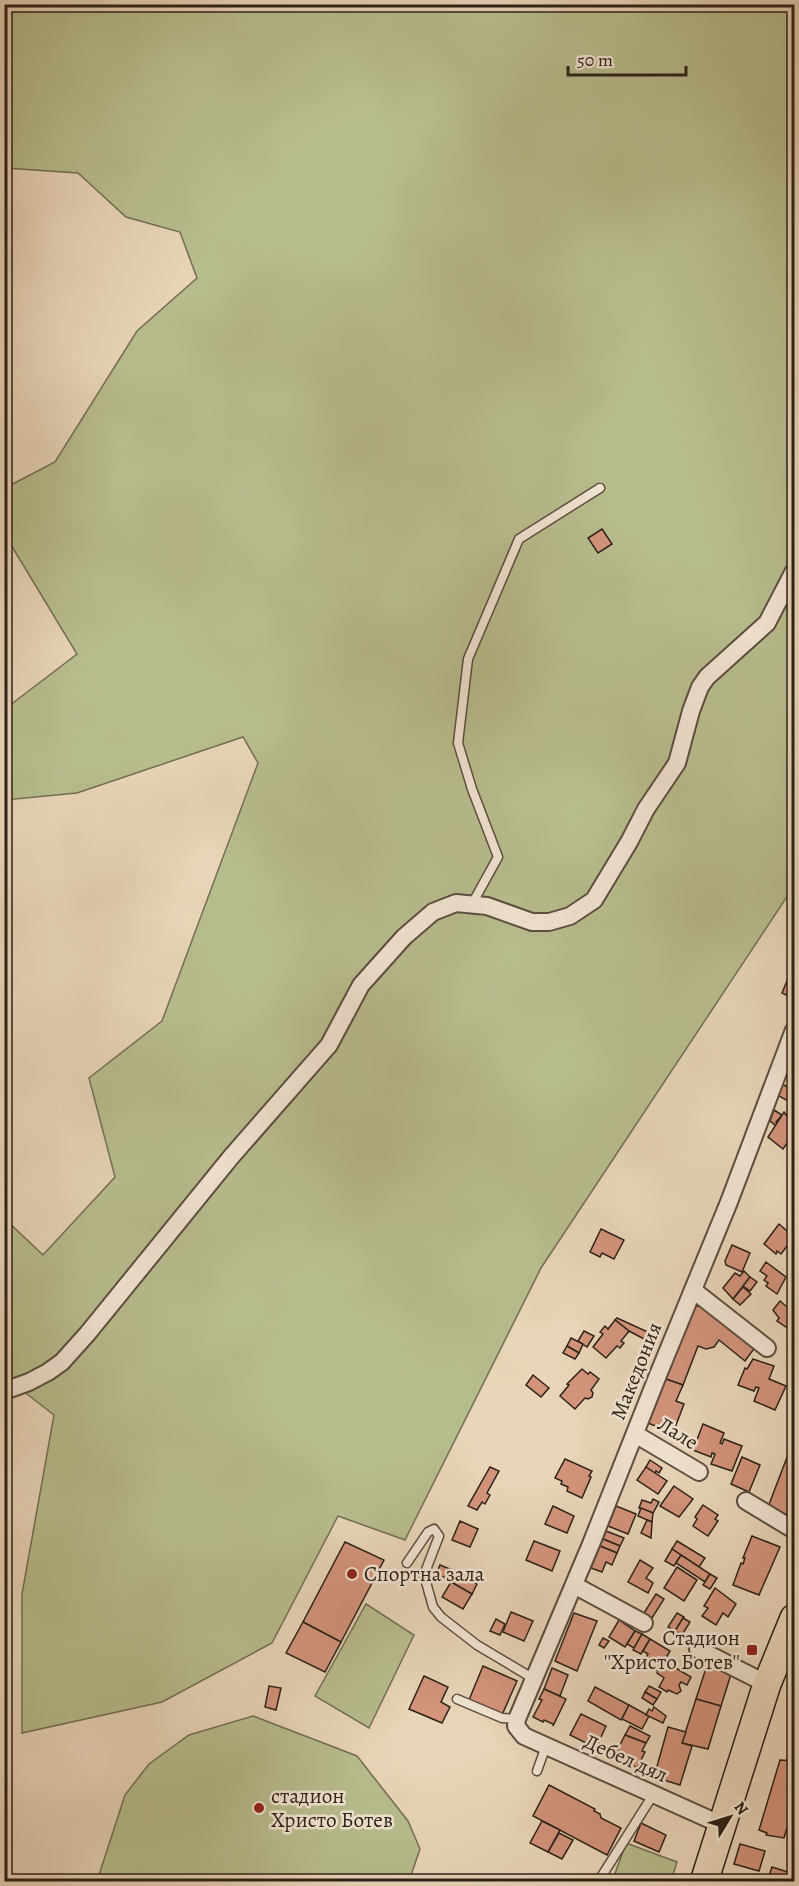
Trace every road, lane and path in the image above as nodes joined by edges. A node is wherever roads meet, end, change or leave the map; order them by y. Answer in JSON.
{"nodes":[{"id":1,"x":600,"y":488,"type":"dead end"},
{"id":2,"x":795,"y":571,"type":"edge"},
{"id":3,"x":472,"y":904,"type":"junction"},
{"id":4,"x":795,"y":1030,"type":"edge"},
{"id":5,"x":693,"y":1290,"type":"junction"},
{"id":6,"x":767,"y":1348,"type":"dead end"},
{"id":7,"x":7,"y":1392,"type":"edge"},
{"id":8,"x":635,"y":1434,"type":"junction"},
{"id":9,"x":699,"y":1472,"type":"dead end"},
{"id":10,"x":746,"y":1500,"type":"dead end"},
{"id":11,"x":795,"y":1530,"type":"edge"},
{"id":12,"x":407,"y":1563,"type":"dead end"},
{"id":13,"x":574,"y":1585,"type":"junction"},
{"id":14,"x":795,"y":1618,"type":"edge"},
{"id":15,"x":644,"y":1623,"type":"dead end"},
{"id":16,"x":698,"y":1649,"type":"dead end"},
{"id":17,"x":534,"y":1679,"type":"junction"},
{"id":18,"x":767,"y":1684,"type":"junction"},
{"id":19,"x":457,"y":1699,"type":"dead end"},
{"id":20,"x":517,"y":1723,"type":"junction"},
{"id":21,"x":546,"y":1746,"type":"junction"},
{"id":22,"x":537,"y":1771,"type":"dead end"},
{"id":23,"x":653,"y":1795,"type":"junction"},
{"id":24,"x":722,"y":1825,"type":"junction"},
{"id":25,"x":598,"y":1881,"type":"edge"},
{"id":26,"x":704,"y":1881,"type":"edge"}],
"edges":[{"from":1,"to":3,"type":"lane"},
{"from":2,"to":3,"type":"street"},
{"from":3,"to":7,"type":"street"},
{"from":4,"to":5,"type":"street","name":"Македония"},
{"from":5,"to":6,"type":"street"},
{"from":5,"to":8,"type":"street","name":"Македония"},
{"from":8,"to":9,"type":"street","name":"Лале"},
{"from":8,"to":13,"type":"street","name":"Македония"},
{"from":10,"to":11,"type":"street"},
{"from":12,"to":17,"type":"lane"},
{"from":13,"to":15,"type":"street"},
{"from":13,"to":17,"type":"street","name":"Македония"},
{"from":14,"to":18,"type":"main road"},
{"from":16,"to":18,"type":"street"},
{"from":17,"to":20,"type":"street","name":"Македония"},
{"from":18,"to":24,"type":"main road"},
{"from":19,"to":20,"type":"lane"},
{"from":20,"to":21,"type":"street","name":"Дебел дял"},
{"from":21,"to":22,"type":"lane"},
{"from":21,"to":23,"type":"street","name":"Дебел дял"},
{"from":23,"to":24,"type":"street","name":"Дебел дял"},
{"from":23,"to":25,"type":"lane"},
{"from":24,"to":26,"type":"main road"}]}
